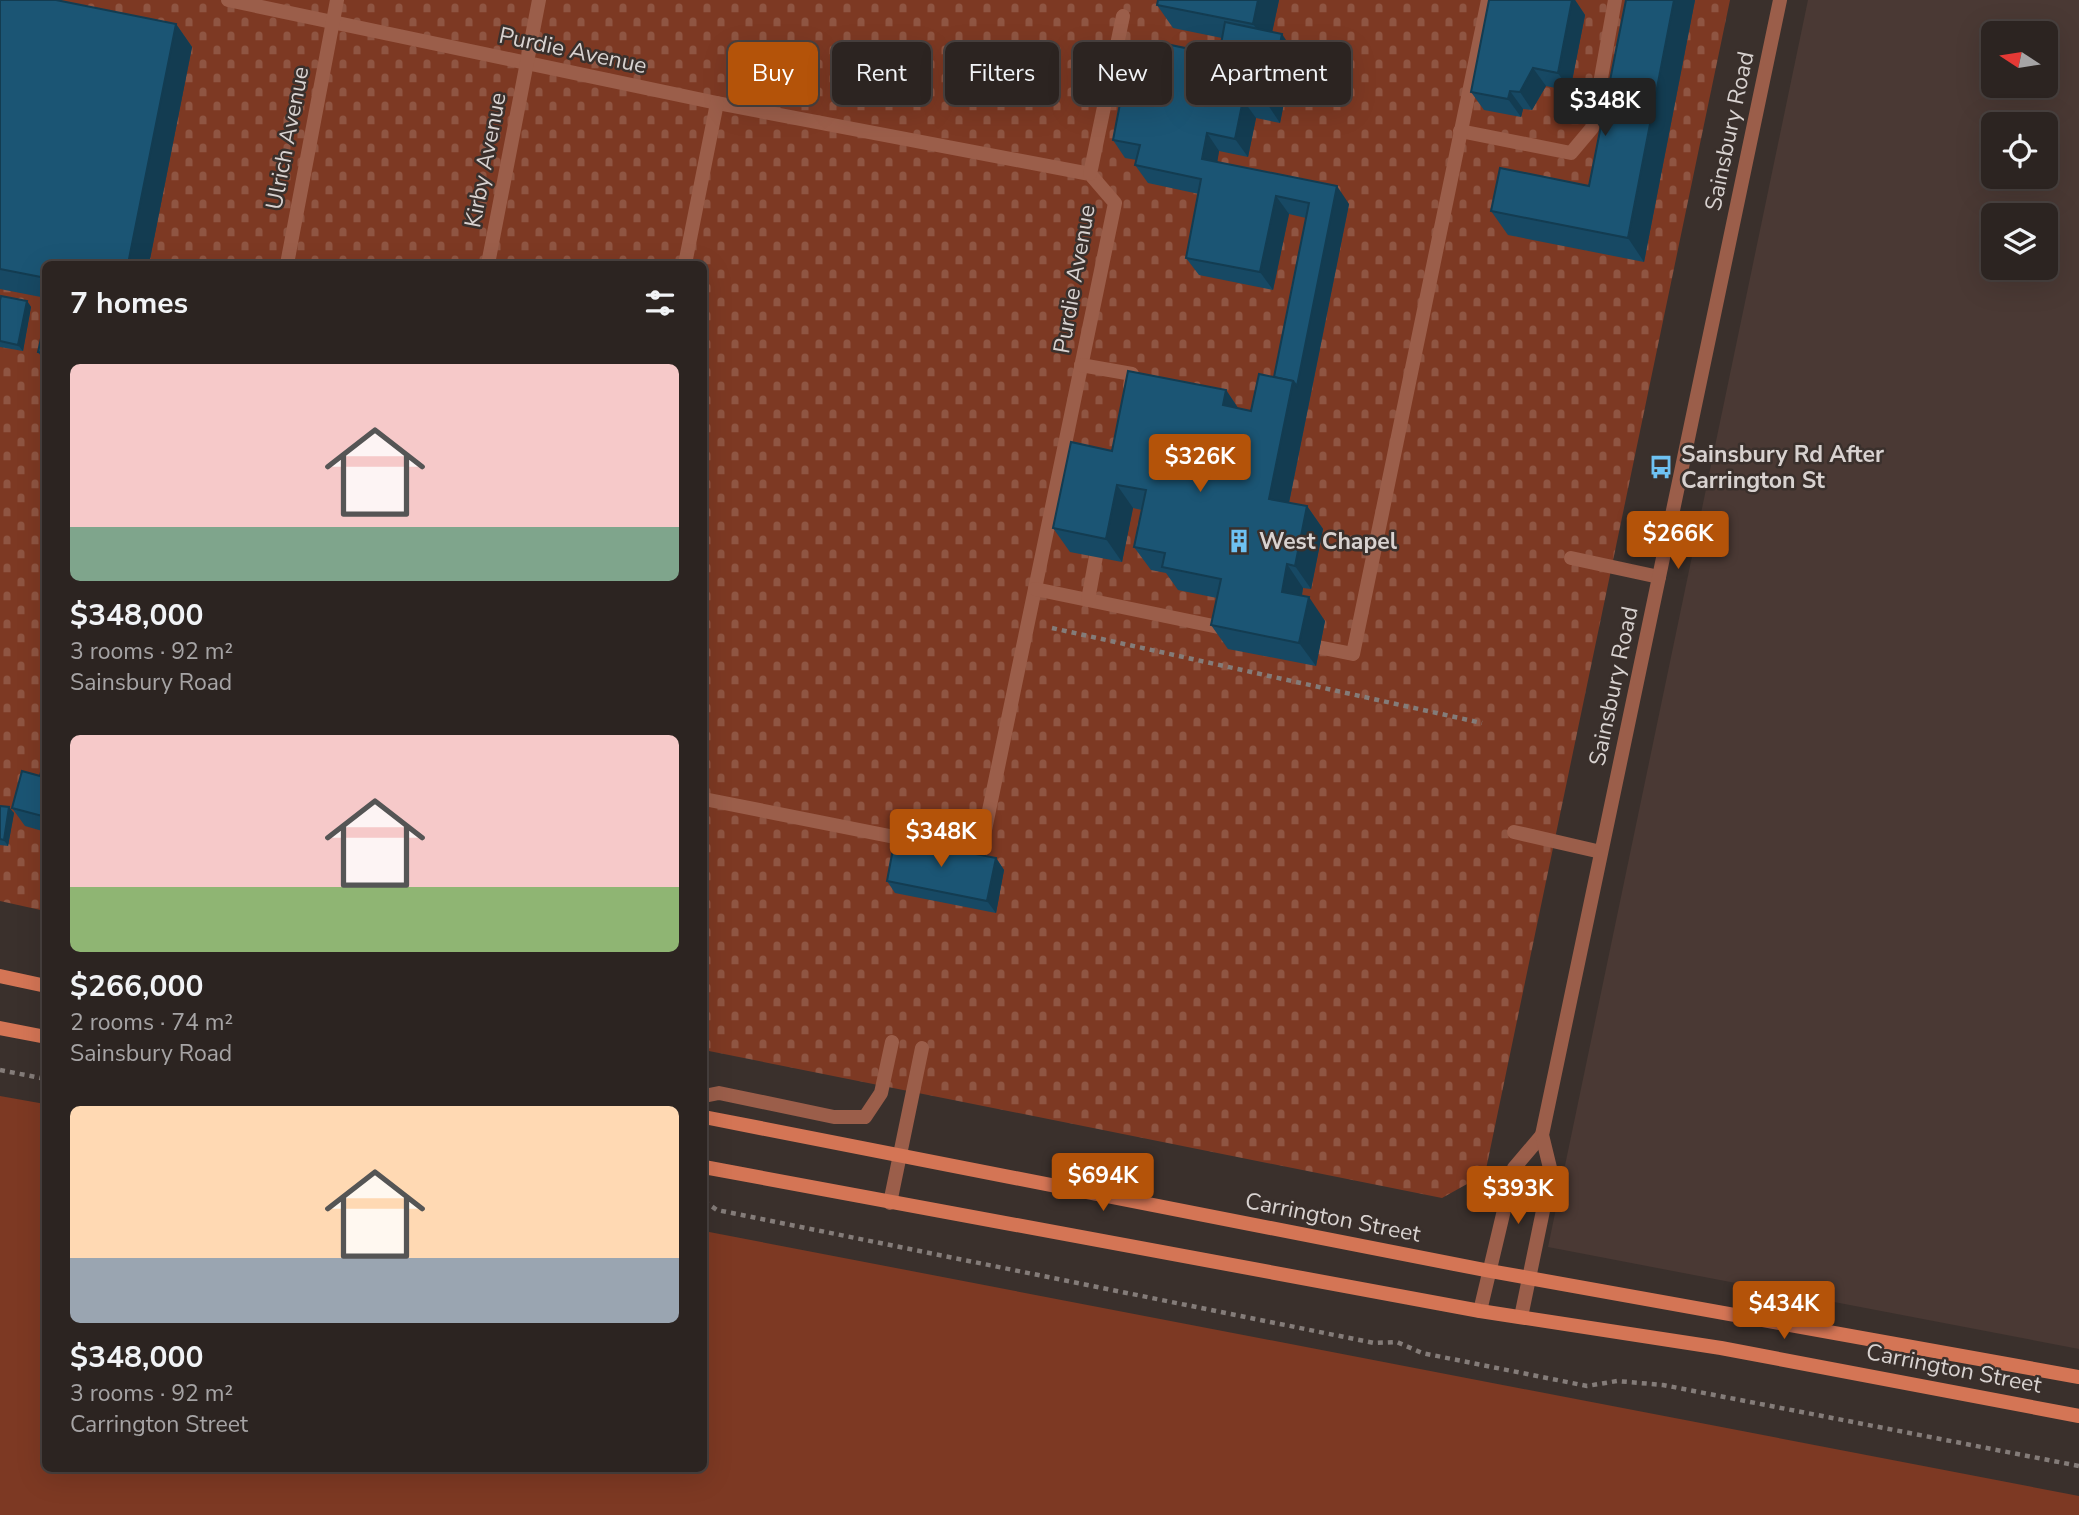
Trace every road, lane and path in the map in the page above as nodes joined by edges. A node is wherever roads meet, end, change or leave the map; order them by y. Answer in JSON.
{"nodes":[{"id":1,"x":228,"y":0,"type":"edge"},
{"id":2,"x":337,"y":0,"type":"edge"},
{"id":3,"x":539,"y":0,"type":"edge"},
{"id":4,"x":1488,"y":0,"type":"edge"},
{"id":5,"x":1615,"y":0,"type":"edge"},
{"id":6,"x":1780,"y":0,"type":"edge"},
{"id":7,"x":1123,"y":16,"type":"dead end"},
{"id":8,"x":333,"y":21,"type":"junction"},
{"id":9,"x":526,"y":64,"type":"junction"},
{"id":10,"x":717,"y":103,"type":"junction"},
{"id":11,"x":1460,"y":131,"type":"junction"},
{"id":12,"x":1090,"y":174,"type":"junction"},
{"id":13,"x":288,"y":261,"type":"edge"},
{"id":14,"x":489,"y":261,"type":"edge"},
{"id":15,"x":686,"y":261,"type":"edge"},
{"id":16,"x":1081,"y":365,"type":"junction"},
{"id":17,"x":1127,"y":397,"type":"edge"},
{"id":18,"x":1103,"y":522,"type":"edge"},
{"id":19,"x":1571,"y":558,"type":"dead end"},
{"id":20,"x":1659,"y":577,"type":"junction"},
{"id":21,"x":1035,"y":589,"type":"junction"},
{"id":22,"x":1088,"y":600,"type":"junction"},
{"id":23,"x":1027,"y":622,"type":"junction"},
{"id":24,"x":1246,"y":632,"type":"edge"},
{"id":25,"x":1286,"y":640,"type":"edge"},
{"id":26,"x":1482,"y":723,"type":"dead end"},
{"id":27,"x":707,"y":800,"type":"edge"},
{"id":28,"x":1514,"y":832,"type":"dead end"},
{"id":29,"x":1601,"y":852,"type":"junction"},
{"id":30,"x":0,"y":976,"type":"edge"},
{"id":31,"x":42,"y":984,"type":"edge"},
{"id":32,"x":0,"y":1028,"type":"edge"},
{"id":33,"x":42,"y":1036,"type":"edge"},
{"id":34,"x":892,"y":1042,"type":"dead end"},
{"id":35,"x":922,"y":1048,"type":"dead end"},
{"id":36,"x":0,"y":1070,"type":"edge"},
{"id":37,"x":42,"y":1078,"type":"edge"},
{"id":38,"x":707,"y":1095,"type":"edge"},
{"id":39,"x":707,"y":1118,"type":"edge"},
{"id":40,"x":1542,"y":1135,"type":"junction"},
{"id":41,"x":900,"y":1155,"type":"junction"},
{"id":42,"x":707,"y":1168,"type":"edge"},
{"id":43,"x":707,"y":1203,"type":"edge"},
{"id":44,"x":890,"y":1203,"type":"junction"},
{"id":45,"x":1490,"y":1271,"type":"junction"},
{"id":46,"x":1529,"y":1277,"type":"junction"},
{"id":47,"x":1480,"y":1311,"type":"junction"},
{"id":48,"x":1521,"y":1317,"type":"junction"},
{"id":49,"x":2079,"y":1377,"type":"edge"},
{"id":50,"x":2079,"y":1416,"type":"edge"},
{"id":51,"x":2079,"y":1466,"type":"edge"}],
"edges":[{"from":1,"to":8,"type":"street","name":"Purdie Avenue"},
{"from":2,"to":8,"type":"street","name":"Ulrich Avenue"},
{"from":3,"to":9,"type":"street","name":"Kirby Avenue"},
{"from":4,"to":11,"type":"street"},
{"from":5,"to":11,"type":"street"},
{"from":6,"to":20,"type":"street","name":"Sainsbury Road"},
{"from":7,"to":12,"type":"street"},
{"from":8,"to":9,"type":"street","name":"Purdie Avenue"},
{"from":8,"to":13,"type":"street","name":"Ulrich Avenue"},
{"from":9,"to":10,"type":"street","name":"Purdie Avenue"},
{"from":9,"to":14,"type":"street","name":"Kirby Avenue"},
{"from":10,"to":12,"type":"street","name":"Purdie Avenue"},
{"from":10,"to":15,"type":"street"},
{"from":11,"to":25,"type":"street"},
{"from":12,"to":16,"type":"street","name":"Purdie Avenue"},
{"from":16,"to":17,"type":"street"},
{"from":16,"to":21,"type":"street","name":"Purdie Avenue"},
{"from":18,"to":22,"type":"street"},
{"from":19,"to":20,"type":"street"},
{"from":20,"to":29,"type":"street","name":"Sainsbury Road"},
{"from":21,"to":22,"type":"street"},
{"from":21,"to":23,"type":"street","name":"Purdie Avenue"},
{"from":22,"to":24,"type":"street"},
{"from":23,"to":26,"type":"path"},
{"from":23,"to":27,"type":"street","name":"Purdie Avenue"},
{"from":28,"to":29,"type":"street"},
{"from":29,"to":40,"type":"street","name":"Sainsbury Road"},
{"from":30,"to":31,"type":"main road"},
{"from":32,"to":33,"type":"main road"},
{"from":34,"to":38,"type":"street"},
{"from":35,"to":41,"type":"street"},
{"from":36,"to":37,"type":"path"},
{"from":39,"to":41,"type":"main road","name":"Carrington Street"},
{"from":40,"to":45,"type":"street","name":"Sainsbury Road"},
{"from":40,"to":46,"type":"street","name":"Sainsbury Road"},
{"from":41,"to":44,"type":"street"},
{"from":41,"to":45,"type":"main road","name":"Carrington Street"},
{"from":42,"to":44,"type":"main road","name":"Carrington Street"},
{"from":43,"to":51,"type":"path"},
{"from":44,"to":47,"type":"main road","name":"Carrington Street"},
{"from":45,"to":46,"type":"main road","name":"Carrington Street"},
{"from":45,"to":47,"type":"street","name":"Sainsbury Road"},
{"from":46,"to":48,"type":"street","name":"Sainsbury Road"},
{"from":46,"to":49,"type":"main road","name":"Carrington Street"},
{"from":47,"to":48,"type":"main road","name":"Carrington Street"},
{"from":48,"to":50,"type":"main road","name":"Carrington Street"}]}
